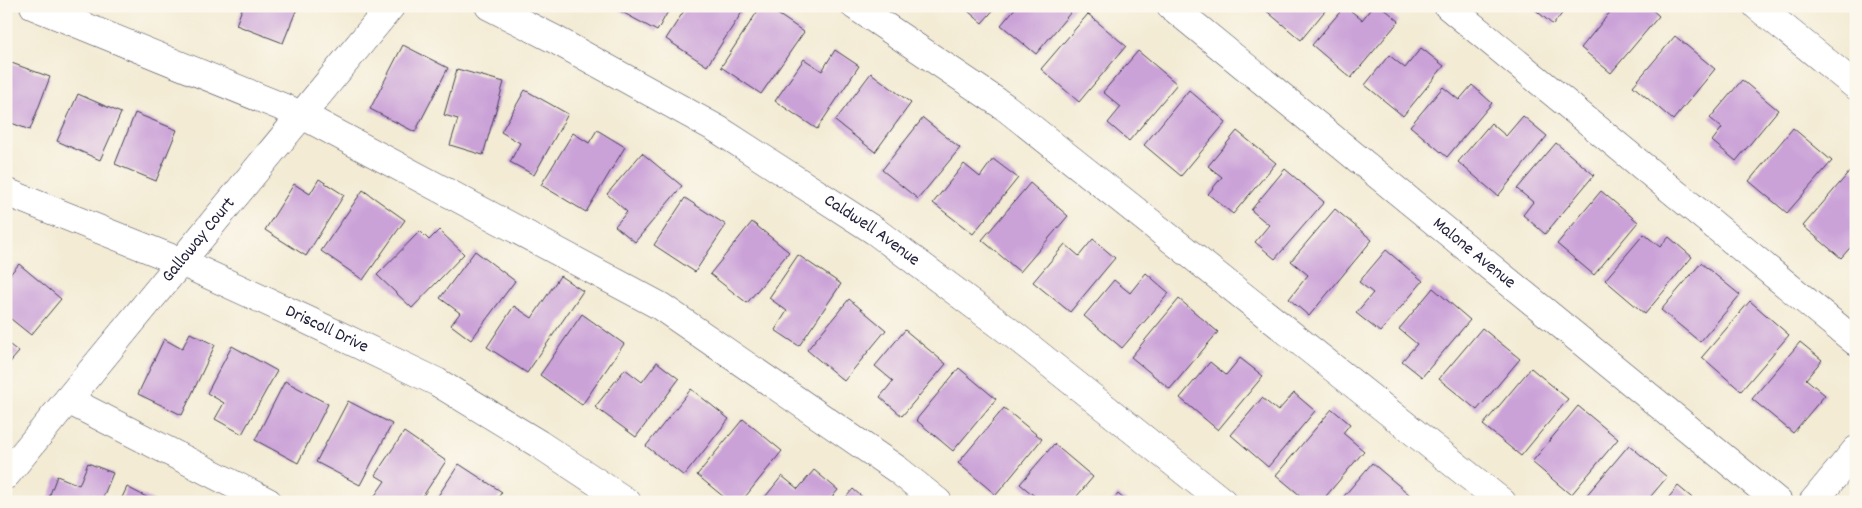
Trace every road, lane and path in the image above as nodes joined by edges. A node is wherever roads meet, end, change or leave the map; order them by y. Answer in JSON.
{"nodes":[{"id":1,"x":34,"y":6,"type":"edge"},
{"id":2,"x":391,"y":6,"type":"edge"},
{"id":3,"x":489,"y":6,"type":"edge"},
{"id":4,"x":854,"y":6,"type":"edge"},
{"id":5,"x":1171,"y":6,"type":"edge"},
{"id":6,"x":1448,"y":6,"type":"edge"},
{"id":7,"x":1757,"y":6,"type":"edge"},
{"id":8,"x":1856,"y":86,"type":"edge"},
{"id":9,"x":302,"y":115,"type":"junction"},
{"id":10,"x":6,"y":192,"type":"edge"},
{"id":11,"x":181,"y":262,"type":"junction"},
{"id":12,"x":1856,"y":342,"type":"edge"},
{"id":13,"x":68,"y":400,"type":"junction"},
{"id":14,"x":1856,"y":450,"type":"edge"},
{"id":15,"x":6,"y":475,"type":"edge"},
{"id":16,"x":268,"y":502,"type":"edge"},
{"id":17,"x":627,"y":502,"type":"edge"},
{"id":18,"x":938,"y":502,"type":"edge"},
{"id":19,"x":1223,"y":502,"type":"edge"},
{"id":20,"x":1502,"y":502,"type":"edge"},
{"id":21,"x":1778,"y":502,"type":"edge"},
{"id":22,"x":1813,"y":502,"type":"edge"}],
"edges":[{"from":1,"to":9,"type":"street"},
{"from":2,"to":9,"type":"street","name":"Galloway Court"},
{"from":3,"to":19,"type":"street","name":"Caldwell Avenue"},
{"from":4,"to":20,"type":"street"},
{"from":5,"to":21,"type":"street","name":"Malone Avenue"},
{"from":6,"to":12,"type":"street"},
{"from":7,"to":8,"type":"street"},
{"from":9,"to":11,"type":"street","name":"Galloway Court"},
{"from":9,"to":18,"type":"street"},
{"from":10,"to":11,"type":"street","name":"Driscoll Drive"},
{"from":11,"to":13,"type":"street","name":"Galloway Court"},
{"from":11,"to":17,"type":"street","name":"Driscoll Drive"},
{"from":13,"to":15,"type":"street","name":"Galloway Court"},
{"from":13,"to":16,"type":"street"},
{"from":14,"to":22,"type":"street"}]}
